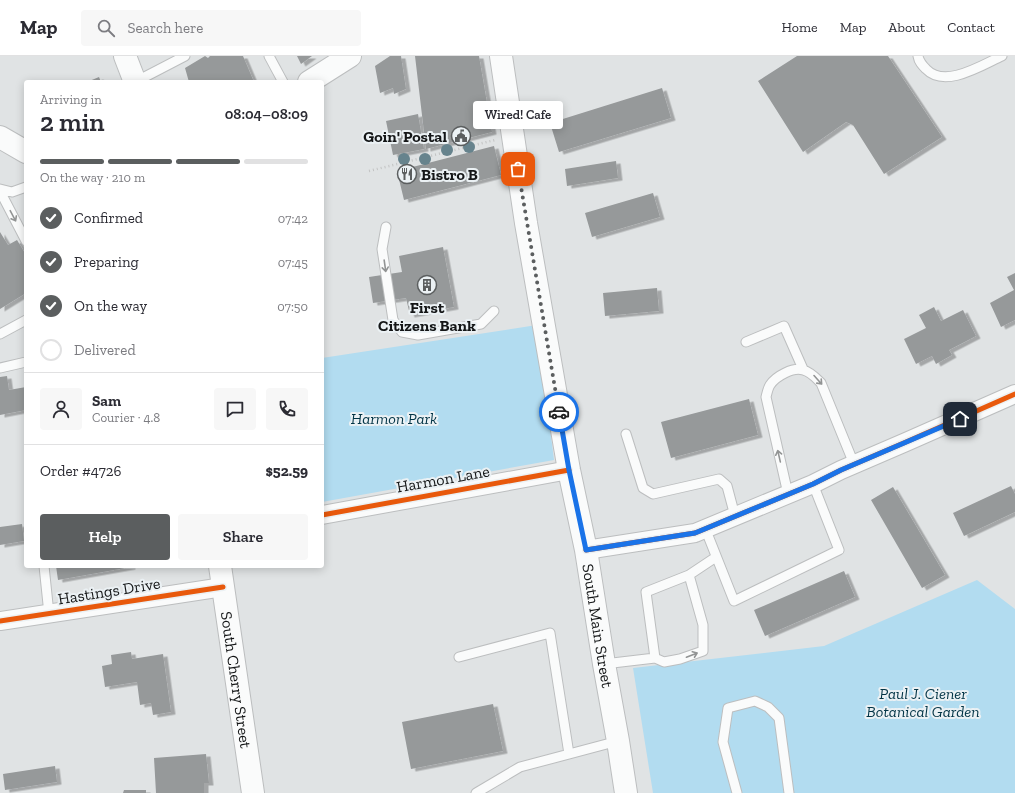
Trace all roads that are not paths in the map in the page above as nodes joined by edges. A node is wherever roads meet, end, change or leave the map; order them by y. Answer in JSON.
{"nodes":[{"id":1,"x":125,"y":56,"type":"edge"},
{"id":2,"x":185,"y":56,"type":"edge"},
{"id":3,"x":269,"y":56,"type":"edge"},
{"id":4,"x":350,"y":56,"type":"edge"},
{"id":5,"x":501,"y":56,"type":"edge"},
{"id":6,"x":918,"y":56,"type":"edge"},
{"id":7,"x":1002,"y":56,"type":"edge"},
{"id":8,"x":134,"y":80,"type":"edge"},
{"id":9,"x":139,"y":80,"type":"edge"},
{"id":10,"x":282,"y":80,"type":"edge"},
{"id":11,"x":312,"y":80,"type":"edge"},
{"id":12,"x":0,"y":137,"type":"edge"},
{"id":13,"x":24,"y":151,"type":"edge"},
{"id":14,"x":24,"y":188,"type":"edge"},
{"id":15,"x":0,"y":190,"type":"edge"},
{"id":16,"x":386,"y":227,"type":"dead end"},
{"id":17,"x":24,"y":237,"type":"edge"},
{"id":18,"x":494,"y":312,"type":"dead end"},
{"id":19,"x":24,"y":321,"type":"edge"},
{"id":20,"x":0,"y":334,"type":"edge"},
{"id":21,"x":746,"y":342,"type":"dead end"},
{"id":22,"x":24,"y":362,"type":"edge"},
{"id":23,"x":0,"y":368,"type":"edge"},
{"id":24,"x":803,"y":369,"type":"junction"},
{"id":25,"x":1015,"y":394,"type":"edge"},
{"id":26,"x":626,"y":434,"type":"dead end"},
{"id":27,"x":854,"y":464,"type":"junction"},
{"id":28,"x":569,"y":470,"type":"junction"},
{"id":29,"x":813,"y":484,"type":"junction"},
{"id":30,"x":788,"y":494,"type":"junction"},
{"id":31,"x":324,"y":514,"type":"edge"},
{"id":32,"x":735,"y":516,"type":"junction"},
{"id":33,"x":705,"y":528,"type":"junction"},
{"id":34,"x":586,"y":550,"type":"junction"},
{"id":35,"x":716,"y":557,"type":"junction"},
{"id":36,"x":44,"y":568,"type":"edge"},
{"id":37,"x":690,"y":575,"type":"junction"},
{"id":38,"x":221,"y":576,"type":"edge"},
{"id":39,"x":49,"y":614,"type":"junction"},
{"id":40,"x":0,"y":621,"type":"edge"},
{"id":41,"x":458,"y":657,"type":"dead end"},
{"id":42,"x":655,"y":658,"type":"junction"},
{"id":43,"x":604,"y":664,"type":"junction"},
{"id":44,"x":618,"y":741,"type":"junction"},
{"id":45,"x":569,"y":754,"type":"junction"},
{"id":46,"x":253,"y":793,"type":"edge"},
{"id":47,"x":476,"y":793,"type":"edge"},
{"id":48,"x":626,"y":793,"type":"edge"},
{"id":49,"x":737,"y":793,"type":"edge"},
{"id":50,"x":789,"y":793,"type":"edge"}],
"edges":[{"from":1,"to":8,"type":"main road"},
{"from":2,"to":9,"type":"lane"},
{"from":3,"to":10,"type":"lane"},
{"from":4,"to":11,"type":"main road"},
{"from":5,"to":28,"type":"main road","name":"South Main Street"},
{"from":6,"to":7,"type":"lane"},
{"from":12,"to":13,"type":"main road"},
{"from":14,"to":15,"type":"lane"},
{"from":15,"to":17,"type":"lane","one_way":true},
{"from":16,"to":18,"type":"lane","one_way":true},
{"from":19,"to":20,"type":"lane"},
{"from":21,"to":24,"type":"lane"},
{"from":22,"to":23,"type":"lane"},
{"from":24,"to":27,"type":"lane","one_way":true},
{"from":30,"to":24,"type":"lane","one_way":true},
{"from":25,"to":27,"type":"street"},
{"from":26,"to":32,"type":"lane"},
{"from":27,"to":29,"type":"street"},
{"from":28,"to":31,"type":"street","name":"Harmon Lane"},
{"from":28,"to":34,"type":"main road","name":"South Main Street"},
{"from":29,"to":30,"type":"street"},
{"from":29,"to":35,"type":"lane"},
{"from":30,"to":32,"type":"street"},
{"from":32,"to":33,"type":"street"},
{"from":33,"to":34,"type":"street"},
{"from":33,"to":35,"type":"lane"},
{"from":34,"to":43,"type":"main road","name":"South Main Street"},
{"from":35,"to":37,"type":"lane"},
{"from":36,"to":39,"type":"lane"},
{"from":37,"to":42,"type":"lane"},
{"from":42,"to":37,"type":"lane","one_way":true},
{"from":38,"to":39,"type":"street","name":"Hastings Drive"},
{"from":38,"to":46,"type":"main road","name":"South Cherry Street"},
{"from":39,"to":40,"type":"street","name":"Hastings Drive"},
{"from":41,"to":45,"type":"lane"},
{"from":42,"to":43,"type":"lane"},
{"from":43,"to":44,"type":"main road","name":"South Main Street"},
{"from":44,"to":45,"type":"lane"},
{"from":44,"to":48,"type":"main road","name":"South Main Street"},
{"from":45,"to":47,"type":"lane"},
{"from":49,"to":50,"type":"lane"}]}
